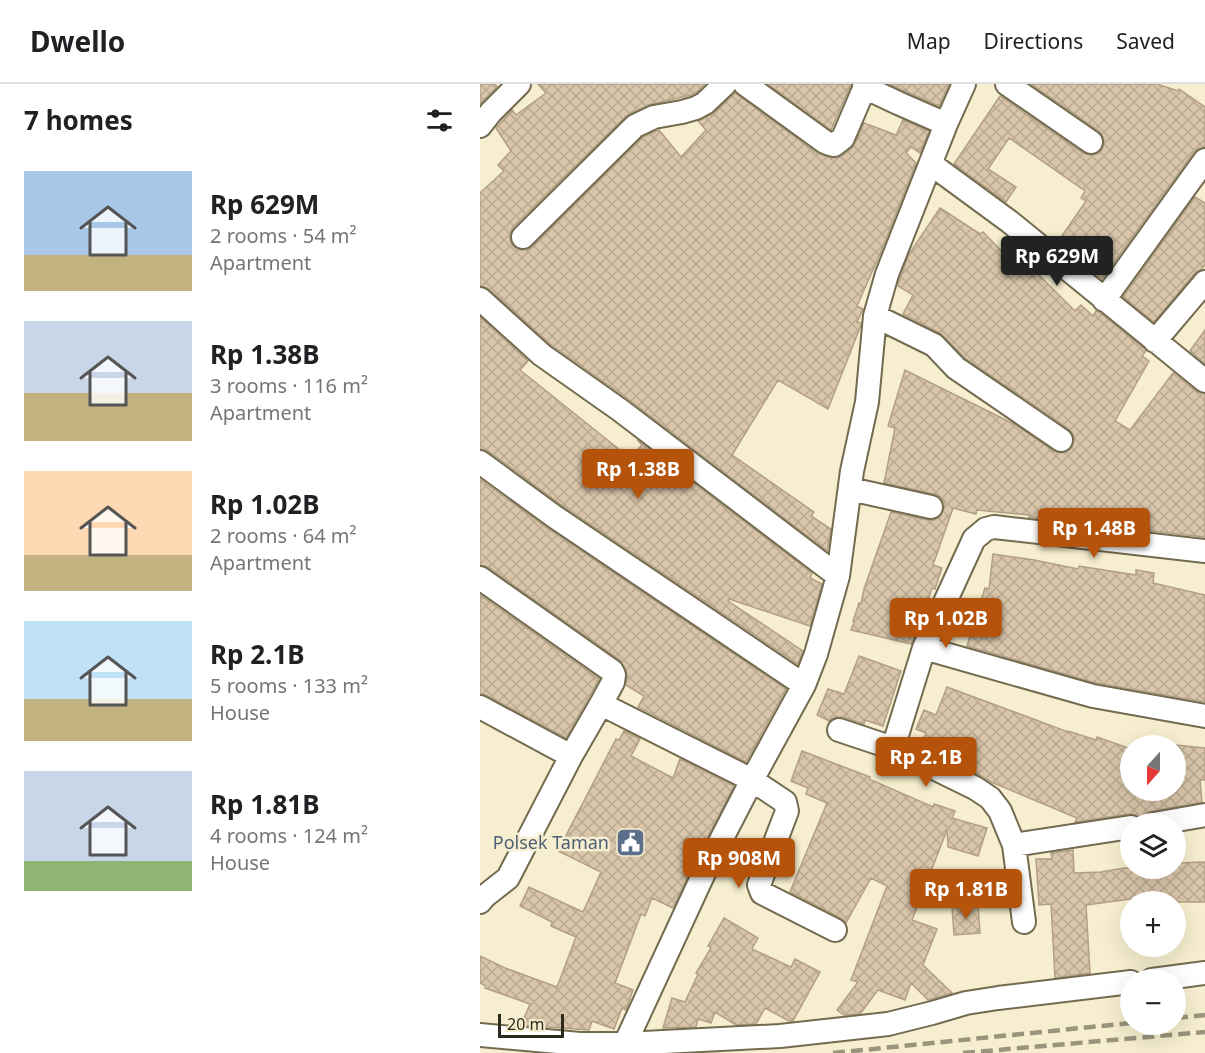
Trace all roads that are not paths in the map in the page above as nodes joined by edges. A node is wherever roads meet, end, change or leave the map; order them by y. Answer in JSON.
{"nodes":[{"id":1,"x":519,"y":84,"type":"edge"},
{"id":2,"x":725,"y":84,"type":"edge"},
{"id":3,"x":745,"y":84,"type":"edge"},
{"id":4,"x":964,"y":84,"type":"edge"},
{"id":5,"x":1007,"y":84,"type":"edge"},
{"id":6,"x":865,"y":86,"type":"edge"},
{"id":7,"x":946,"y":124,"type":"junction"},
{"id":8,"x":480,"y":126,"type":"edge"},
{"id":9,"x":1091,"y":142,"type":"dead end"},
{"id":10,"x":1205,"y":160,"type":"edge"},
{"id":11,"x":931,"y":164,"type":"junction"},
{"id":12,"x":523,"y":237,"type":"dead end"},
{"id":13,"x":1205,"y":282,"type":"edge"},
{"id":14,"x":480,"y":299,"type":"edge"},
{"id":15,"x":1104,"y":300,"type":"junction"},
{"id":16,"x":874,"y":316,"type":"junction"},
{"id":17,"x":1155,"y":341,"type":"junction"},
{"id":18,"x":1205,"y":381,"type":"edge"},
{"id":19,"x":1061,"y":440,"type":"dead end"},
{"id":20,"x":480,"y":462,"type":"edge"},
{"id":21,"x":850,"y":489,"type":"junction"},
{"id":22,"x":931,"y":507,"type":"dead end"},
{"id":23,"x":1205,"y":551,"type":"edge"},
{"id":24,"x":838,"y":576,"type":"junction"},
{"id":25,"x":480,"y":578,"type":"edge"},
{"id":26,"x":924,"y":648,"type":"junction"},
{"id":27,"x":804,"y":685,"type":"junction"},
{"id":28,"x":602,"y":704,"type":"junction"},
{"id":29,"x":480,"y":707,"type":"edge"},
{"id":30,"x":1205,"y":716,"type":"edge"},
{"id":31,"x":839,"y":730,"type":"dead end"},
{"id":32,"x":893,"y":748,"type":"junction"},
{"id":33,"x":571,"y":756,"type":"junction"},
{"id":34,"x":752,"y":780,"type":"junction"},
{"id":35,"x":1205,"y":815,"type":"edge"},
{"id":36,"x":1186,"y":818,"type":"edge"},
{"id":37,"x":1120,"y":829,"type":"edge"},
{"id":38,"x":1014,"y":845,"type":"junction"},
{"id":39,"x":480,"y":902,"type":"edge"},
{"id":40,"x":1024,"y":922,"type":"dead end"},
{"id":41,"x":835,"y":930,"type":"dead end"},
{"id":42,"x":1205,"y":973,"type":"edge"},
{"id":43,"x":1186,"y":976,"type":"edge"},
{"id":44,"x":1120,"y":983,"type":"edge"},
{"id":45,"x":480,"y":1035,"type":"edge"},
{"id":46,"x":625,"y":1049,"type":"edge"}],
"edges":[{"from":1,"to":8,"type":"street"},
{"from":2,"to":12,"type":"street"},
{"from":3,"to":6,"type":"street"},
{"from":4,"to":7,"type":"street"},
{"from":5,"to":9,"type":"street"},
{"from":6,"to":7,"type":"street"},
{"from":7,"to":11,"type":"street"},
{"from":10,"to":15,"type":"street"},
{"from":11,"to":15,"type":"street"},
{"from":11,"to":16,"type":"street"},
{"from":13,"to":17,"type":"street"},
{"from":14,"to":24,"type":"street"},
{"from":15,"to":17,"type":"street"},
{"from":16,"to":19,"type":"street"},
{"from":16,"to":21,"type":"street"},
{"from":17,"to":18,"type":"street"},
{"from":20,"to":27,"type":"street"},
{"from":21,"to":22,"type":"street"},
{"from":21,"to":24,"type":"street"},
{"from":23,"to":26,"type":"street"},
{"from":24,"to":27,"type":"street"},
{"from":25,"to":28,"type":"street"},
{"from":26,"to":30,"type":"street"},
{"from":26,"to":32,"type":"street"},
{"from":27,"to":34,"type":"street"},
{"from":28,"to":33,"type":"street"},
{"from":28,"to":34,"type":"street"},
{"from":29,"to":33,"type":"street"},
{"from":31,"to":32,"type":"street"},
{"from":32,"to":38,"type":"street"},
{"from":33,"to":39,"type":"street"},
{"from":34,"to":41,"type":"street"},
{"from":34,"to":46,"type":"street"},
{"from":35,"to":36,"type":"street"},
{"from":37,"to":38,"type":"street"},
{"from":38,"to":40,"type":"street"},
{"from":42,"to":43,"type":"street"},
{"from":44,"to":46,"type":"street"},
{"from":45,"to":46,"type":"street"}]}
